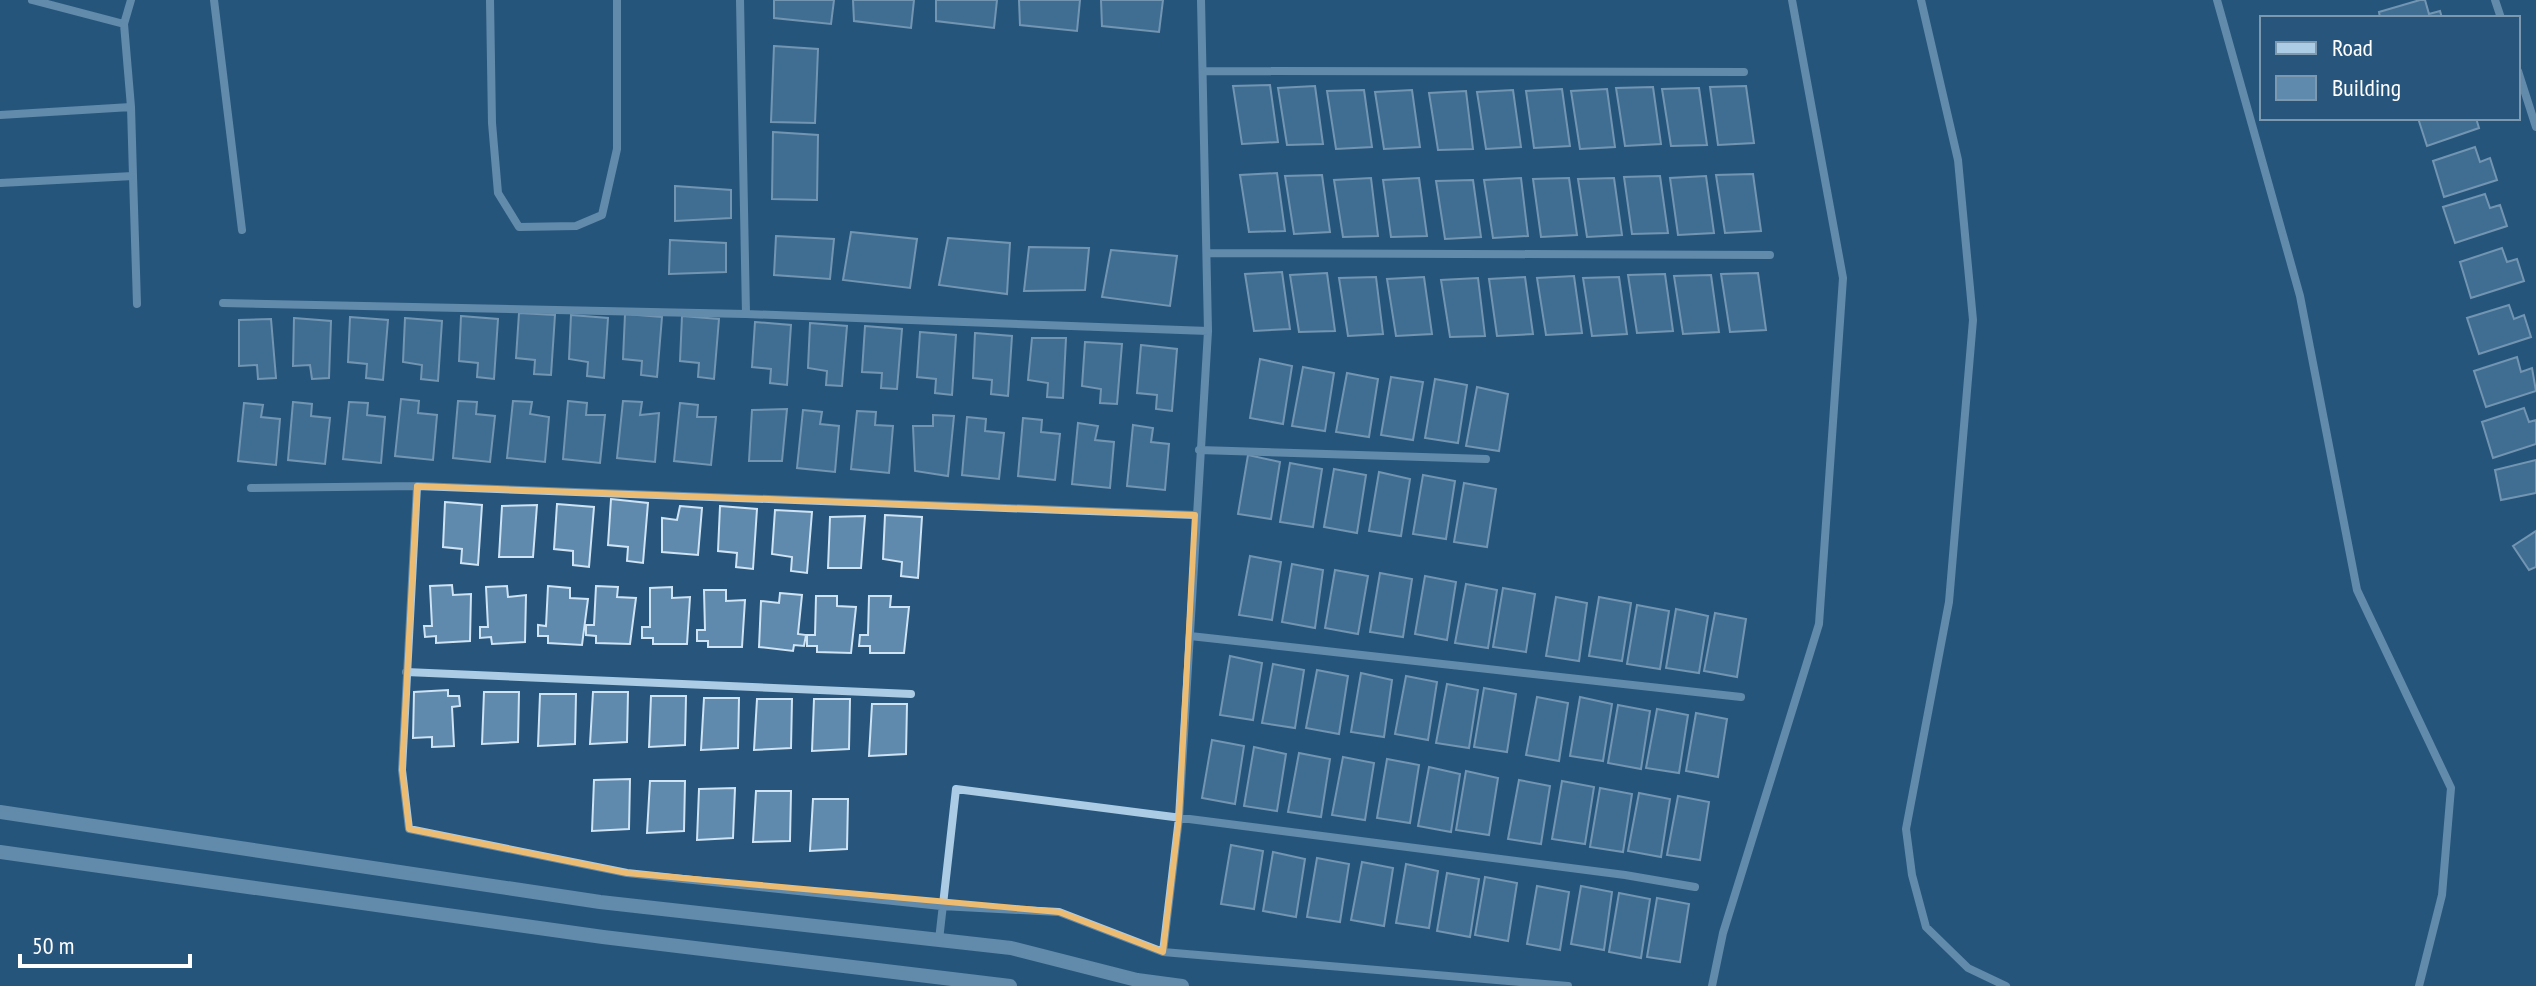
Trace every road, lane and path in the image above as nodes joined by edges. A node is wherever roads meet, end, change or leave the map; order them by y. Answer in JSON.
{"nodes":[{"id":1,"x":32,"y":0,"type":"edge"},
{"id":2,"x":131,"y":0,"type":"edge"},
{"id":3,"x":214,"y":0,"type":"edge"},
{"id":4,"x":490,"y":0,"type":"edge"},
{"id":5,"x":617,"y":0,"type":"edge"},
{"id":6,"x":740,"y":0,"type":"edge"},
{"id":7,"x":1201,"y":0,"type":"edge"},
{"id":8,"x":1792,"y":0,"type":"edge"},
{"id":9,"x":1921,"y":0,"type":"edge"},
{"id":10,"x":2217,"y":0,"type":"edge"},
{"id":11,"x":124,"y":24,"type":"junction"},
{"id":12,"x":1203,"y":71,"type":"junction"},
{"id":13,"x":1744,"y":72,"type":"dead end"},
{"id":14,"x":2520,"y":77,"type":"edge"},
{"id":15,"x":131,"y":107,"type":"junction"},
{"id":16,"x":0,"y":115,"type":"edge"},
{"id":17,"x":2536,"y":127,"type":"edge"},
{"id":18,"x":133,"y":176,"type":"junction"},
{"id":19,"x":0,"y":183,"type":"edge"},
{"id":20,"x":242,"y":230,"type":"dead end"},
{"id":21,"x":1208,"y":253,"type":"junction"},
{"id":22,"x":1770,"y":255,"type":"dead end"},
{"id":23,"x":223,"y":303,"type":"dead end"},
{"id":24,"x":137,"y":304,"type":"dead end"},
{"id":25,"x":746,"y":314,"type":"junction"},
{"id":26,"x":1208,"y":331,"type":"junction"},
{"id":27,"x":1199,"y":450,"type":"junction"},
{"id":28,"x":1486,"y":459,"type":"dead end"},
{"id":29,"x":417,"y":486,"type":"junction"},
{"id":30,"x":251,"y":488,"type":"dead end"},
{"id":31,"x":1195,"y":515,"type":"junction"},
{"id":32,"x":1190,"y":636,"type":"junction"},
{"id":33,"x":406,"y":672,"type":"junction"},
{"id":34,"x":911,"y":694,"type":"dead end"},
{"id":35,"x":1741,"y":697,"type":"dead end"},
{"id":36,"x":0,"y":812,"type":"edge"},
{"id":37,"x":1179,"y":818,"type":"junction"},
{"id":38,"x":0,"y":852,"type":"edge"},
{"id":39,"x":1695,"y":887,"type":"dead end"},
{"id":40,"x":941,"y":906,"type":"junction"},
{"id":41,"x":939,"y":940,"type":"junction"},
{"id":42,"x":1163,"y":952,"type":"junction"},
{"id":43,"x":1010,"y":986,"type":"edge"},
{"id":44,"x":1182,"y":986,"type":"edge"},
{"id":45,"x":1568,"y":986,"type":"edge"},
{"id":46,"x":1712,"y":986,"type":"edge"},
{"id":47,"x":2006,"y":986,"type":"edge"},
{"id":48,"x":2419,"y":986,"type":"edge"}],
"edges":[{"from":1,"to":11,"type":"street"},
{"from":2,"to":11,"type":"street"},
{"from":3,"to":20,"type":"street"},
{"from":4,"to":5,"type":"street"},
{"from":6,"to":25,"type":"street"},
{"from":7,"to":12,"type":"street"},
{"from":8,"to":46,"type":"street"},
{"from":9,"to":47,"type":"street"},
{"from":10,"to":48,"type":"street"},
{"from":11,"to":15,"type":"street"},
{"from":12,"to":13,"type":"street"},
{"from":12,"to":21,"type":"street"},
{"from":14,"to":17,"type":"street"},
{"from":15,"to":16,"type":"street"},
{"from":15,"to":18,"type":"street"},
{"from":18,"to":19,"type":"street"},
{"from":18,"to":24,"type":"street"},
{"from":21,"to":22,"type":"street"},
{"from":21,"to":26,"type":"street"},
{"from":23,"to":25,"type":"street"},
{"from":25,"to":26,"type":"street"},
{"from":26,"to":27,"type":"street"},
{"from":27,"to":28,"type":"street"},
{"from":27,"to":31,"type":"street"},
{"from":29,"to":30,"type":"street"},
{"from":29,"to":31,"type":"street"},
{"from":29,"to":33,"type":"street"},
{"from":31,"to":32,"type":"street"},
{"from":32,"to":35,"type":"street"},
{"from":32,"to":37,"type":"street"},
{"from":33,"to":34,"type":"street"},
{"from":33,"to":40,"type":"street"},
{"from":36,"to":41,"type":"street"},
{"from":37,"to":39,"type":"street"},
{"from":37,"to":40,"type":"street"},
{"from":37,"to":42,"type":"street"},
{"from":38,"to":43,"type":"street"},
{"from":40,"to":41,"type":"street"},
{"from":40,"to":42,"type":"street"},
{"from":41,"to":44,"type":"street"},
{"from":42,"to":45,"type":"street"}]}
